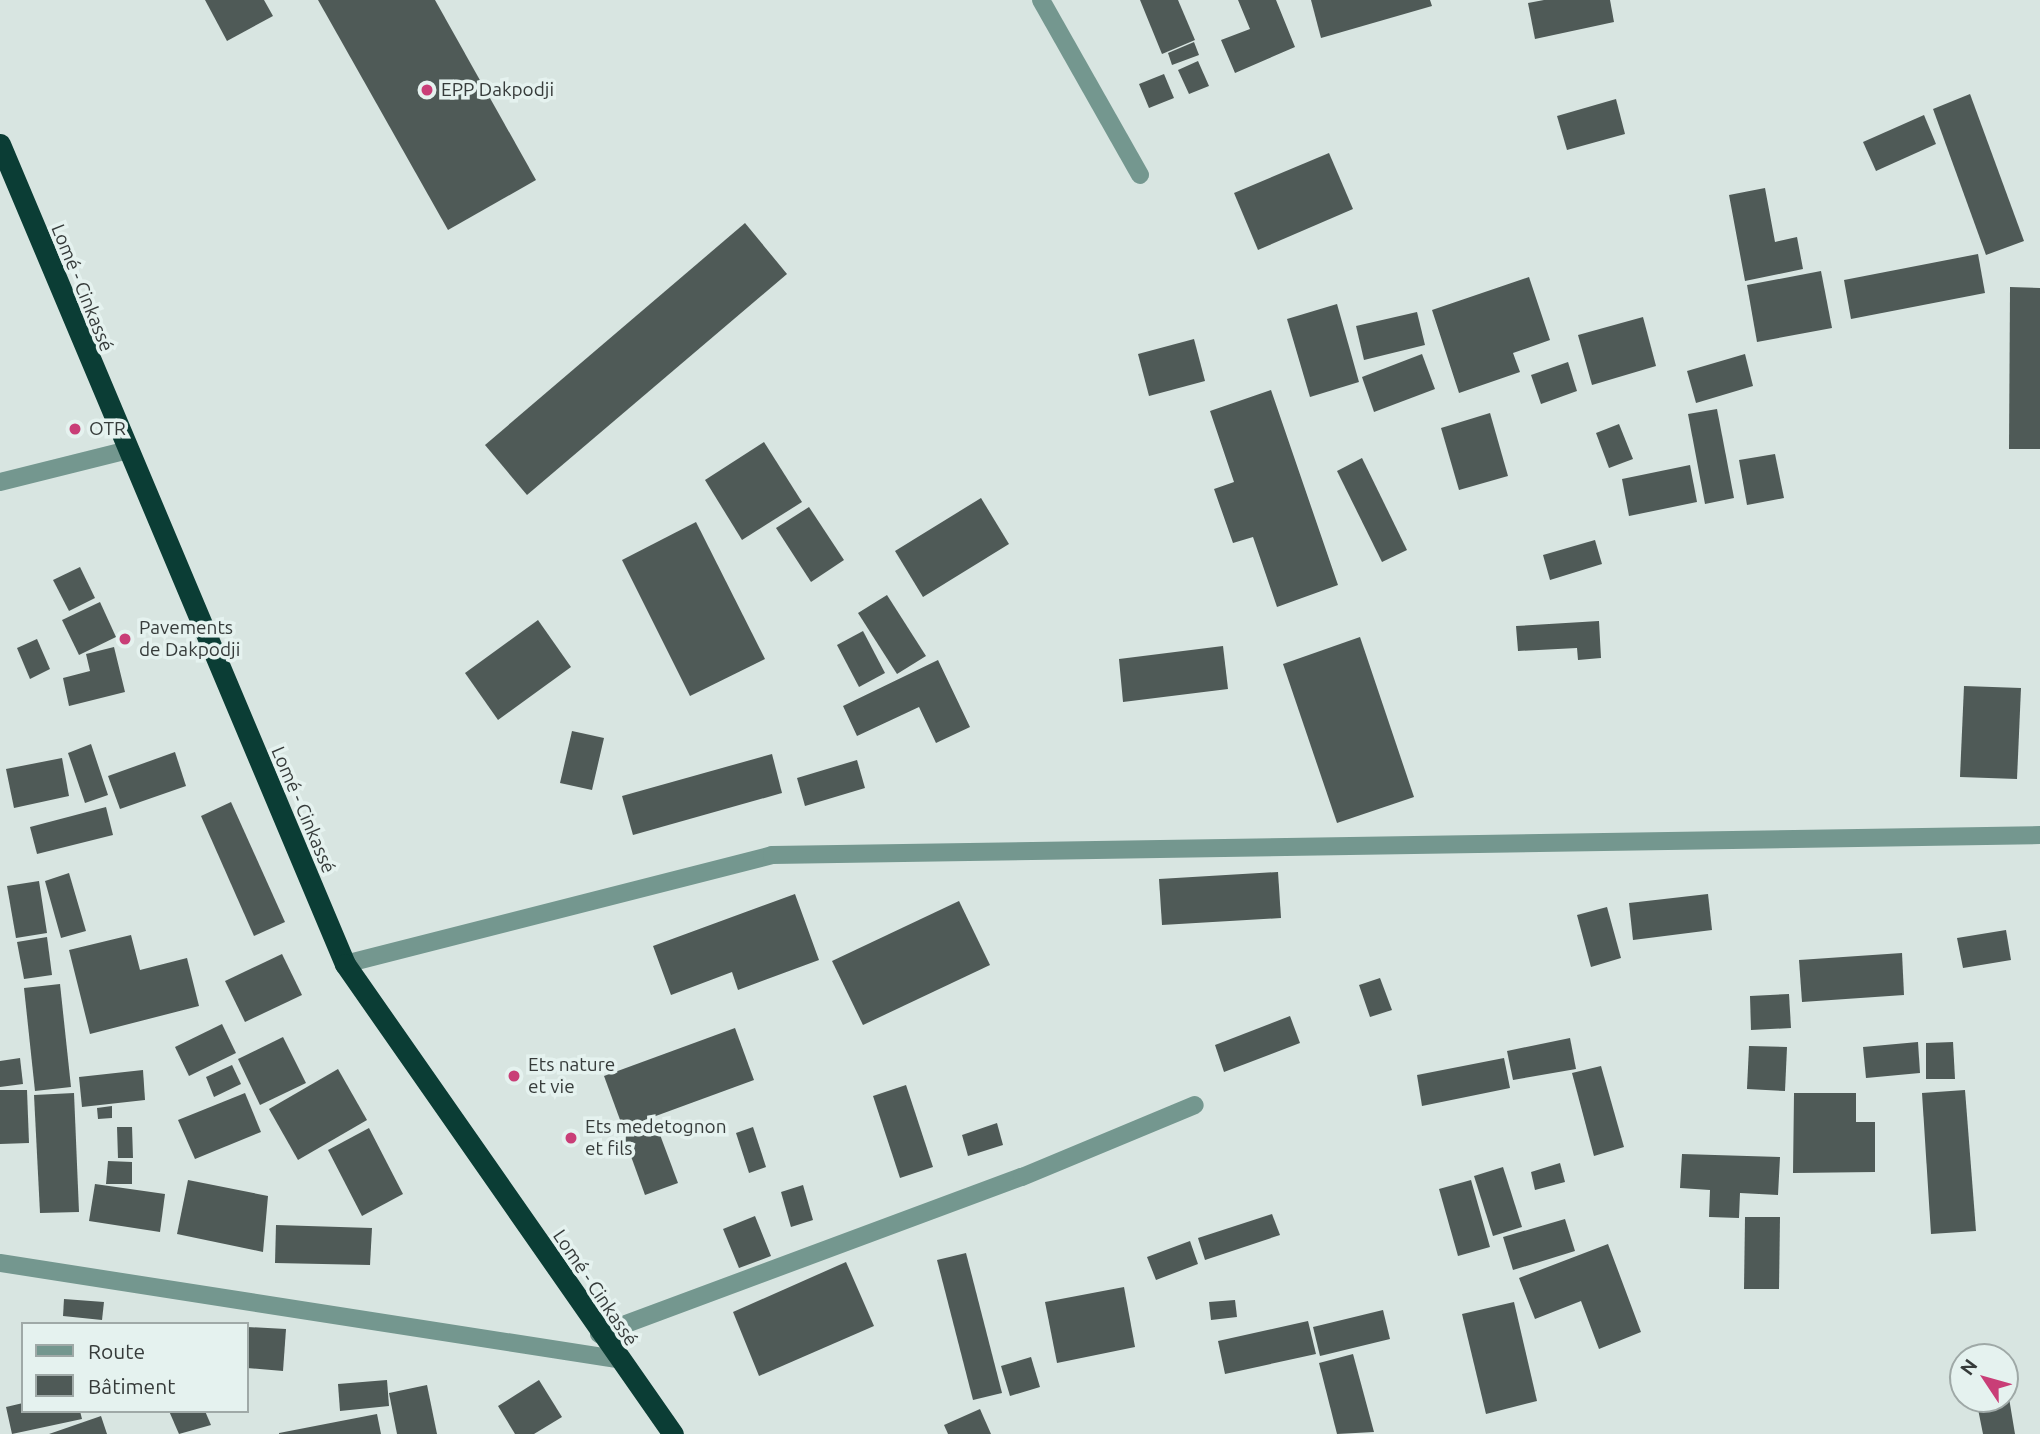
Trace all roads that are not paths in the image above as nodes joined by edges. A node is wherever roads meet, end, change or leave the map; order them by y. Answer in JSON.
{"nodes":[{"id":1,"x":1041,"y":0,"type":"edge"},
{"id":2,"x":0,"y":144,"type":"edge"},
{"id":3,"x":1140,"y":175,"type":"dead end"},
{"id":4,"x":124,"y":451,"type":"junction"},
{"id":5,"x":0,"y":482,"type":"edge"},
{"id":6,"x":2040,"y":835,"type":"edge"},
{"id":7,"x":345,"y":964,"type":"junction"},
{"id":8,"x":1195,"y":1105,"type":"dead end"},
{"id":9,"x":0,"y":1263,"type":"edge"},
{"id":10,"x":599,"y":1334,"type":"junction"},
{"id":11,"x":616,"y":1359,"type":"junction"},
{"id":12,"x":673,"y":1434,"type":"edge"}],
"edges":[{"from":1,"to":3,"type":"street"},
{"from":2,"to":4,"type":"highway","name":"Lomé - Cinkassé"},
{"from":4,"to":5,"type":"street"},
{"from":4,"to":7,"type":"highway","name":"Lomé - Cinkassé"},
{"from":6,"to":7,"type":"street"},
{"from":7,"to":10,"type":"highway","name":"Lomé - Cinkassé"},
{"from":8,"to":10,"type":"street"},
{"from":9,"to":11,"type":"street"},
{"from":10,"to":11,"type":"highway","name":"Lomé - Cinkassé"},
{"from":11,"to":12,"type":"highway","name":"Lomé - Cinkassé"}]}
